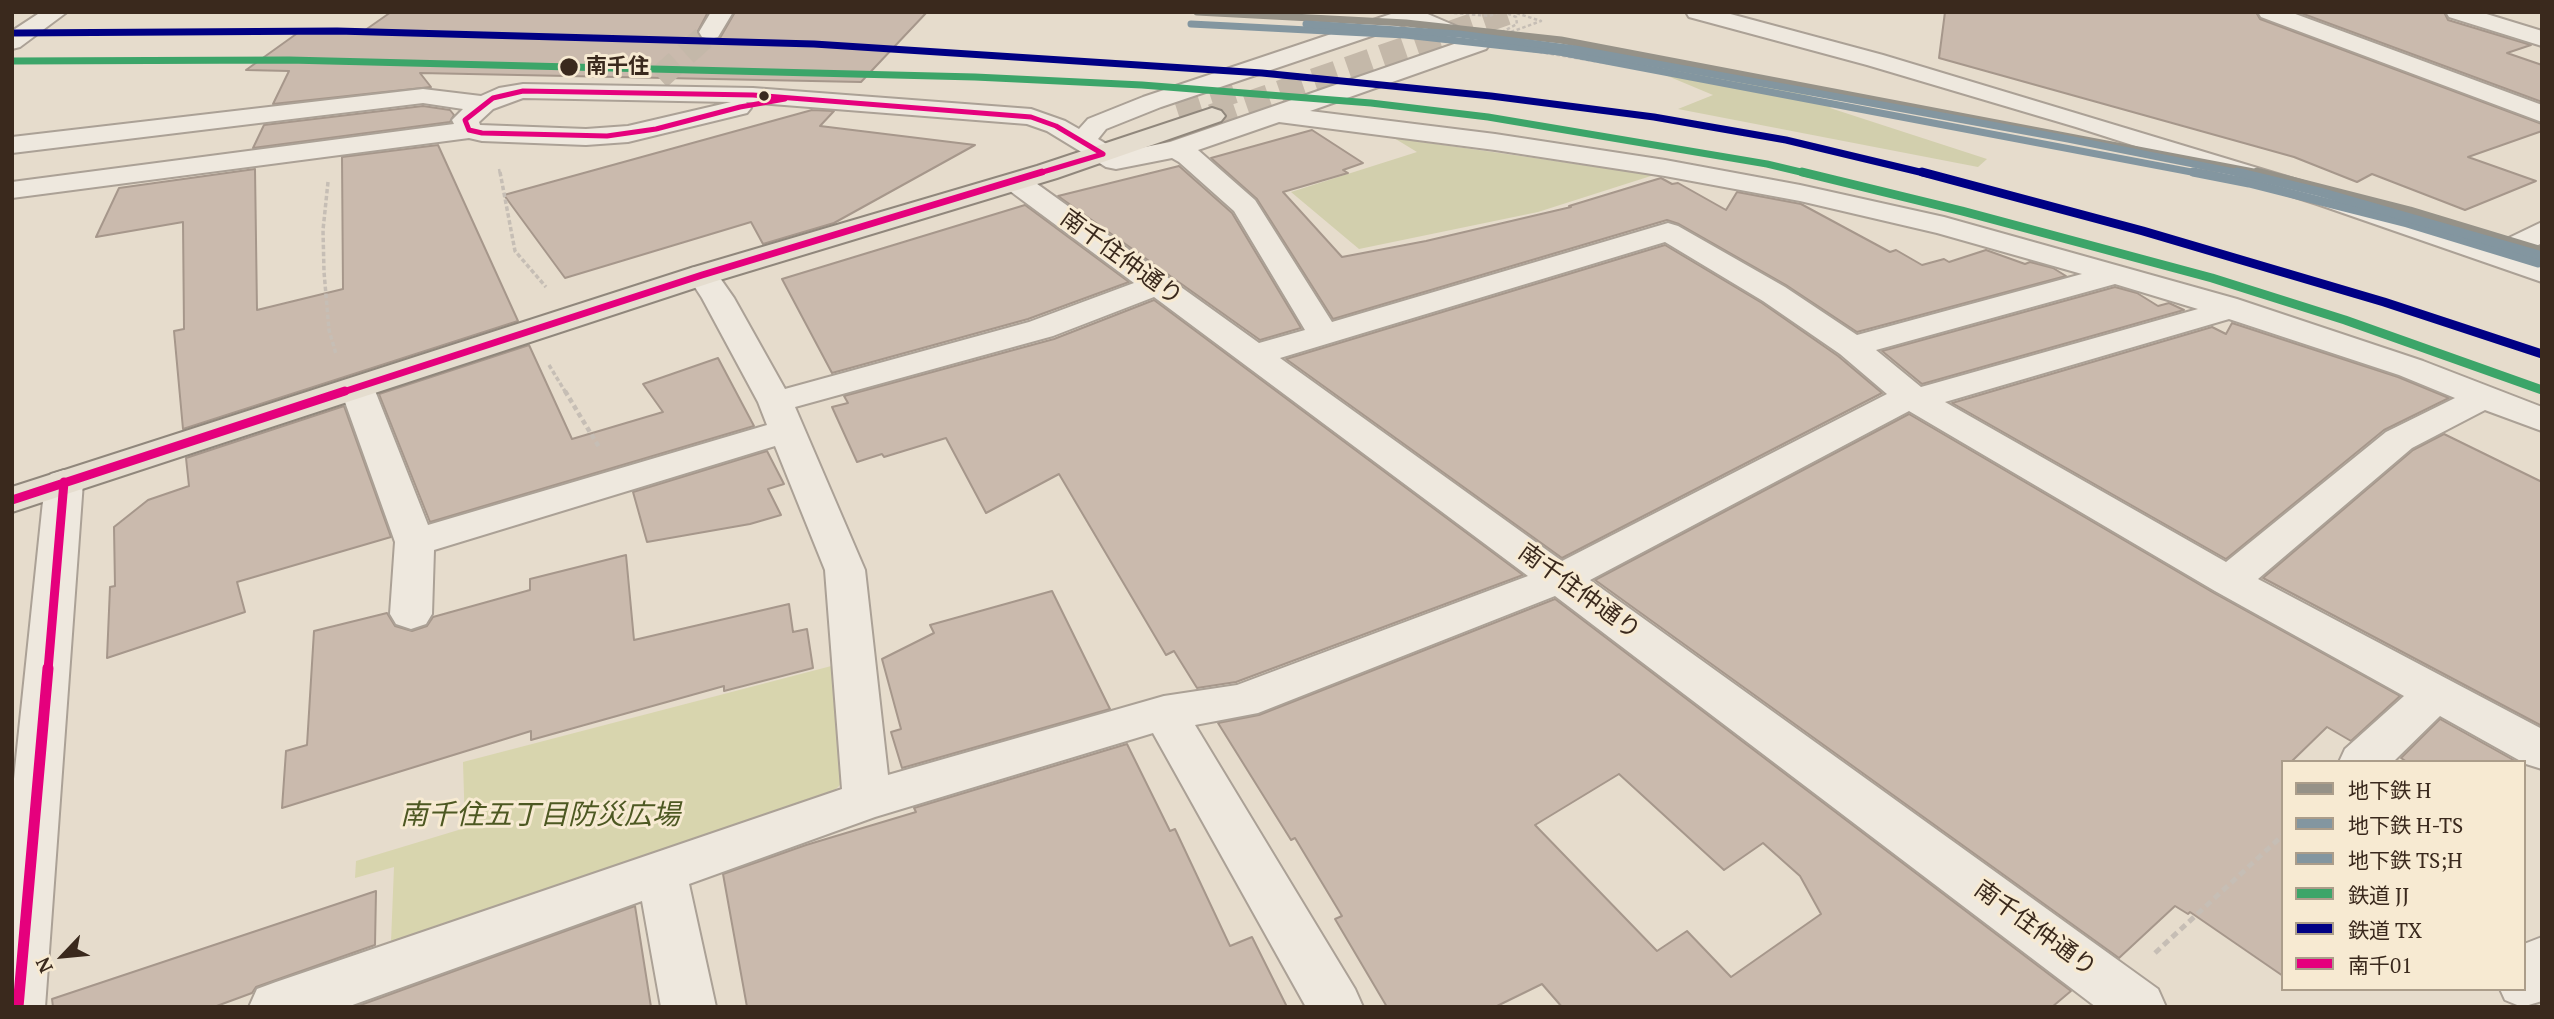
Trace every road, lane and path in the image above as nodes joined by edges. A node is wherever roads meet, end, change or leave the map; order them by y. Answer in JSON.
{"nodes":[{"id":1,"x":57,"y":12,"type":"edge"},
{"id":2,"x":722,"y":12,"type":"edge"},
{"id":3,"x":1442,"y":12,"type":"edge"},
{"id":4,"x":1502,"y":12,"type":"edge"},
{"id":5,"x":1513,"y":12,"type":"edge"},
{"id":6,"x":1521,"y":12,"type":"edge"},
{"id":7,"x":1697,"y":12,"type":"edge"},
{"id":8,"x":2269,"y":12,"type":"edge"},
{"id":9,"x":2456,"y":12,"type":"edge"},
{"id":10,"x":1535,"y":16,"type":"dead end"},
{"id":11,"x":1516,"y":30,"type":"dead end"},
{"id":12,"x":710,"y":32,"type":"tunnel mouth"},
{"id":13,"x":1491,"y":38,"type":"dead end"},
{"id":14,"x":2542,"y":39,"type":"edge"},
{"id":15,"x":12,"y":42,"type":"edge"},
{"id":16,"x":1511,"y":47,"type":"dead end"},
{"id":17,"x":1655,"y":71,"type":"dead end"},
{"id":18,"x":785,"y":99,"type":"junction"},
{"id":19,"x":484,"y":104,"type":"junction"},
{"id":20,"x":1177,"y":110,"type":"tunnel mouth"},
{"id":21,"x":1273,"y":114,"type":"junction"},
{"id":22,"x":2542,"y":114,"type":"edge"},
{"id":23,"x":1212,"y":116,"type":"tunnel mouth"},
{"id":24,"x":469,"y":130,"type":"junction"},
{"id":25,"x":12,"y":145,"type":"edge"},
{"id":26,"x":1093,"y":148,"type":"junction"},
{"id":27,"x":1176,"y":149,"type":"junction"},
{"id":28,"x":331,"y":150,"type":"junction"},
{"id":29,"x":498,"y":166,"type":"dead end"},
{"id":30,"x":1016,"y":182,"type":"junction"},
{"id":31,"x":13,"y":196,"type":"edge"},
{"id":32,"x":2542,"y":231,"type":"edge"},
{"id":33,"x":2495,"y":256,"type":"junction"},
{"id":34,"x":739,"y":264,"type":"junction"},
{"id":35,"x":2542,"y":273,"type":"edge"},
{"id":36,"x":2116,"y":274,"type":"junction"},
{"id":37,"x":702,"y":275,"type":"junction"},
{"id":38,"x":1157,"y":285,"type":"junction"},
{"id":39,"x":553,"y":296,"type":"dead end"},
{"id":40,"x":2226,"y":306,"type":"junction"},
{"id":41,"x":527,"y":332,"type":"junction"},
{"id":42,"x":1324,"y":334,"type":"junction"},
{"id":43,"x":1852,"y":347,"type":"junction"},
{"id":44,"x":1255,"y":355,"type":"junction"},
{"id":45,"x":357,"y":388,"type":"junction"},
{"id":46,"x":2483,"y":397,"type":"junction"},
{"id":47,"x":1915,"y":400,"type":"junction"},
{"id":48,"x":780,"y":416,"type":"junction"},
{"id":49,"x":2542,"y":420,"type":"edge"},
{"id":50,"x":619,"y":481,"type":"junction"},
{"id":51,"x":64,"y":482,"type":"junction"},
{"id":52,"x":12,"y":500,"type":"edge"},
{"id":53,"x":415,"y":542,"type":"junction"},
{"id":54,"x":1560,"y":579,"type":"junction"},
{"id":55,"x":2229,"y":580,"type":"junction"},
{"id":56,"x":411,"y":614,"type":"dead end"},
{"id":57,"x":2437,"y":693,"type":"junction"},
{"id":58,"x":1164,"y":713,"type":"junction"},
{"id":59,"x":2542,"y":751,"type":"edge"},
{"id":60,"x":2364,"y":760,"type":"edge"},
{"id":61,"x":867,"y":800,"type":"junction"},
{"id":62,"x":2281,"y":837,"type":"edge"},
{"id":63,"x":662,"y":874,"type":"junction"},
{"id":64,"x":2542,"y":961,"type":"edge"},
{"id":65,"x":2526,"y":981,"type":"edge"},
{"id":66,"x":2517,"y":991,"type":"edge"},
{"id":67,"x":2127,"y":998,"type":"edge"},
{"id":68,"x":19,"y":1007,"type":"edge"},
{"id":69,"x":276,"y":1007,"type":"edge"},
{"id":70,"x":690,"y":1007,"type":"edge"},
{"id":71,"x":1336,"y":1007,"type":"edge"},
{"id":72,"x":2505,"y":1007,"type":"edge"}],
"edges":[{"from":1,"to":15,"type":"street"},
{"from":2,"to":12,"type":"street"},
{"from":3,"to":4,"type":"path","bridge":true},
{"from":4,"to":13,"type":"path","bridge":true},
{"from":5,"to":11,"type":"path"},
{"from":6,"to":10,"type":"path"},
{"from":7,"to":33,"type":"street"},
{"from":8,"to":22,"type":"street"},
{"from":9,"to":14,"type":"street"},
{"from":16,"to":17,"type":"path"},
{"from":18,"to":19,"type":"street"},
{"from":18,"to":24,"type":"street"},
{"from":18,"to":26,"type":"street"},
{"from":19,"to":24,"type":"street"},
{"from":19,"to":25,"type":"street"},
{"from":20,"to":26,"type":"main road"},
{"from":21,"to":26,"type":"street"},
{"from":21,"to":27,"type":"street"},
{"from":21,"to":36,"type":"street"},
{"from":23,"to":26,"type":"main road"},
{"from":24,"to":28,"type":"street"},
{"from":26,"to":27,"type":"street"},
{"from":26,"to":30,"type":"main road"},
{"from":26,"to":34,"type":"main road"},
{"from":27,"to":42,"type":"street"},
{"from":28,"to":31,"type":"street"},
{"from":28,"to":45,"type":"path"},
{"from":29,"to":39,"type":"path"},
{"from":30,"to":34,"type":"main road"},
{"from":30,"to":38,"type":"street","name":"南千住仲通り"},
{"from":32,"to":33,"type":"street"},
{"from":33,"to":35,"type":"street"},
{"from":34,"to":37,"type":"main road"},
{"from":36,"to":40,"type":"street"},
{"from":36,"to":43,"type":"street"},
{"from":37,"to":41,"type":"main road"},
{"from":37,"to":48,"type":"street"},
{"from":38,"to":44,"type":"street","name":"南千住仲通り"},
{"from":38,"to":48,"type":"street"},
{"from":40,"to":46,"type":"street"},
{"from":40,"to":47,"type":"street"},
{"from":41,"to":45,"type":"main road"},
{"from":41,"to":50,"type":"path"},
{"from":42,"to":43,"type":"street"},
{"from":42,"to":44,"type":"street"},
{"from":43,"to":47,"type":"street"},
{"from":44,"to":54,"type":"street","name":"南千住仲通り"},
{"from":45,"to":51,"type":"main road"},
{"from":45,"to":53,"type":"street"},
{"from":46,"to":49,"type":"street"},
{"from":46,"to":55,"type":"street"},
{"from":47,"to":54,"type":"street"},
{"from":47,"to":55,"type":"street"},
{"from":48,"to":50,"type":"street"},
{"from":48,"to":61,"type":"street"},
{"from":50,"to":53,"type":"street"},
{"from":51,"to":52,"type":"main road"},
{"from":51,"to":68,"type":"street"},
{"from":53,"to":56,"type":"street"},
{"from":54,"to":58,"type":"street"},
{"from":54,"to":67,"type":"street","name":"南千住仲通り"},
{"from":55,"to":57,"type":"street"},
{"from":57,"to":59,"type":"street"},
{"from":57,"to":60,"type":"street"},
{"from":58,"to":61,"type":"street"},
{"from":58,"to":71,"type":"street"},
{"from":61,"to":63,"type":"street"},
{"from":62,"to":67,"type":"path"},
{"from":63,"to":69,"type":"street"},
{"from":63,"to":70,"type":"street"},
{"from":64,"to":65,"type":"street"},
{"from":66,"to":72,"type":"street"}]}
